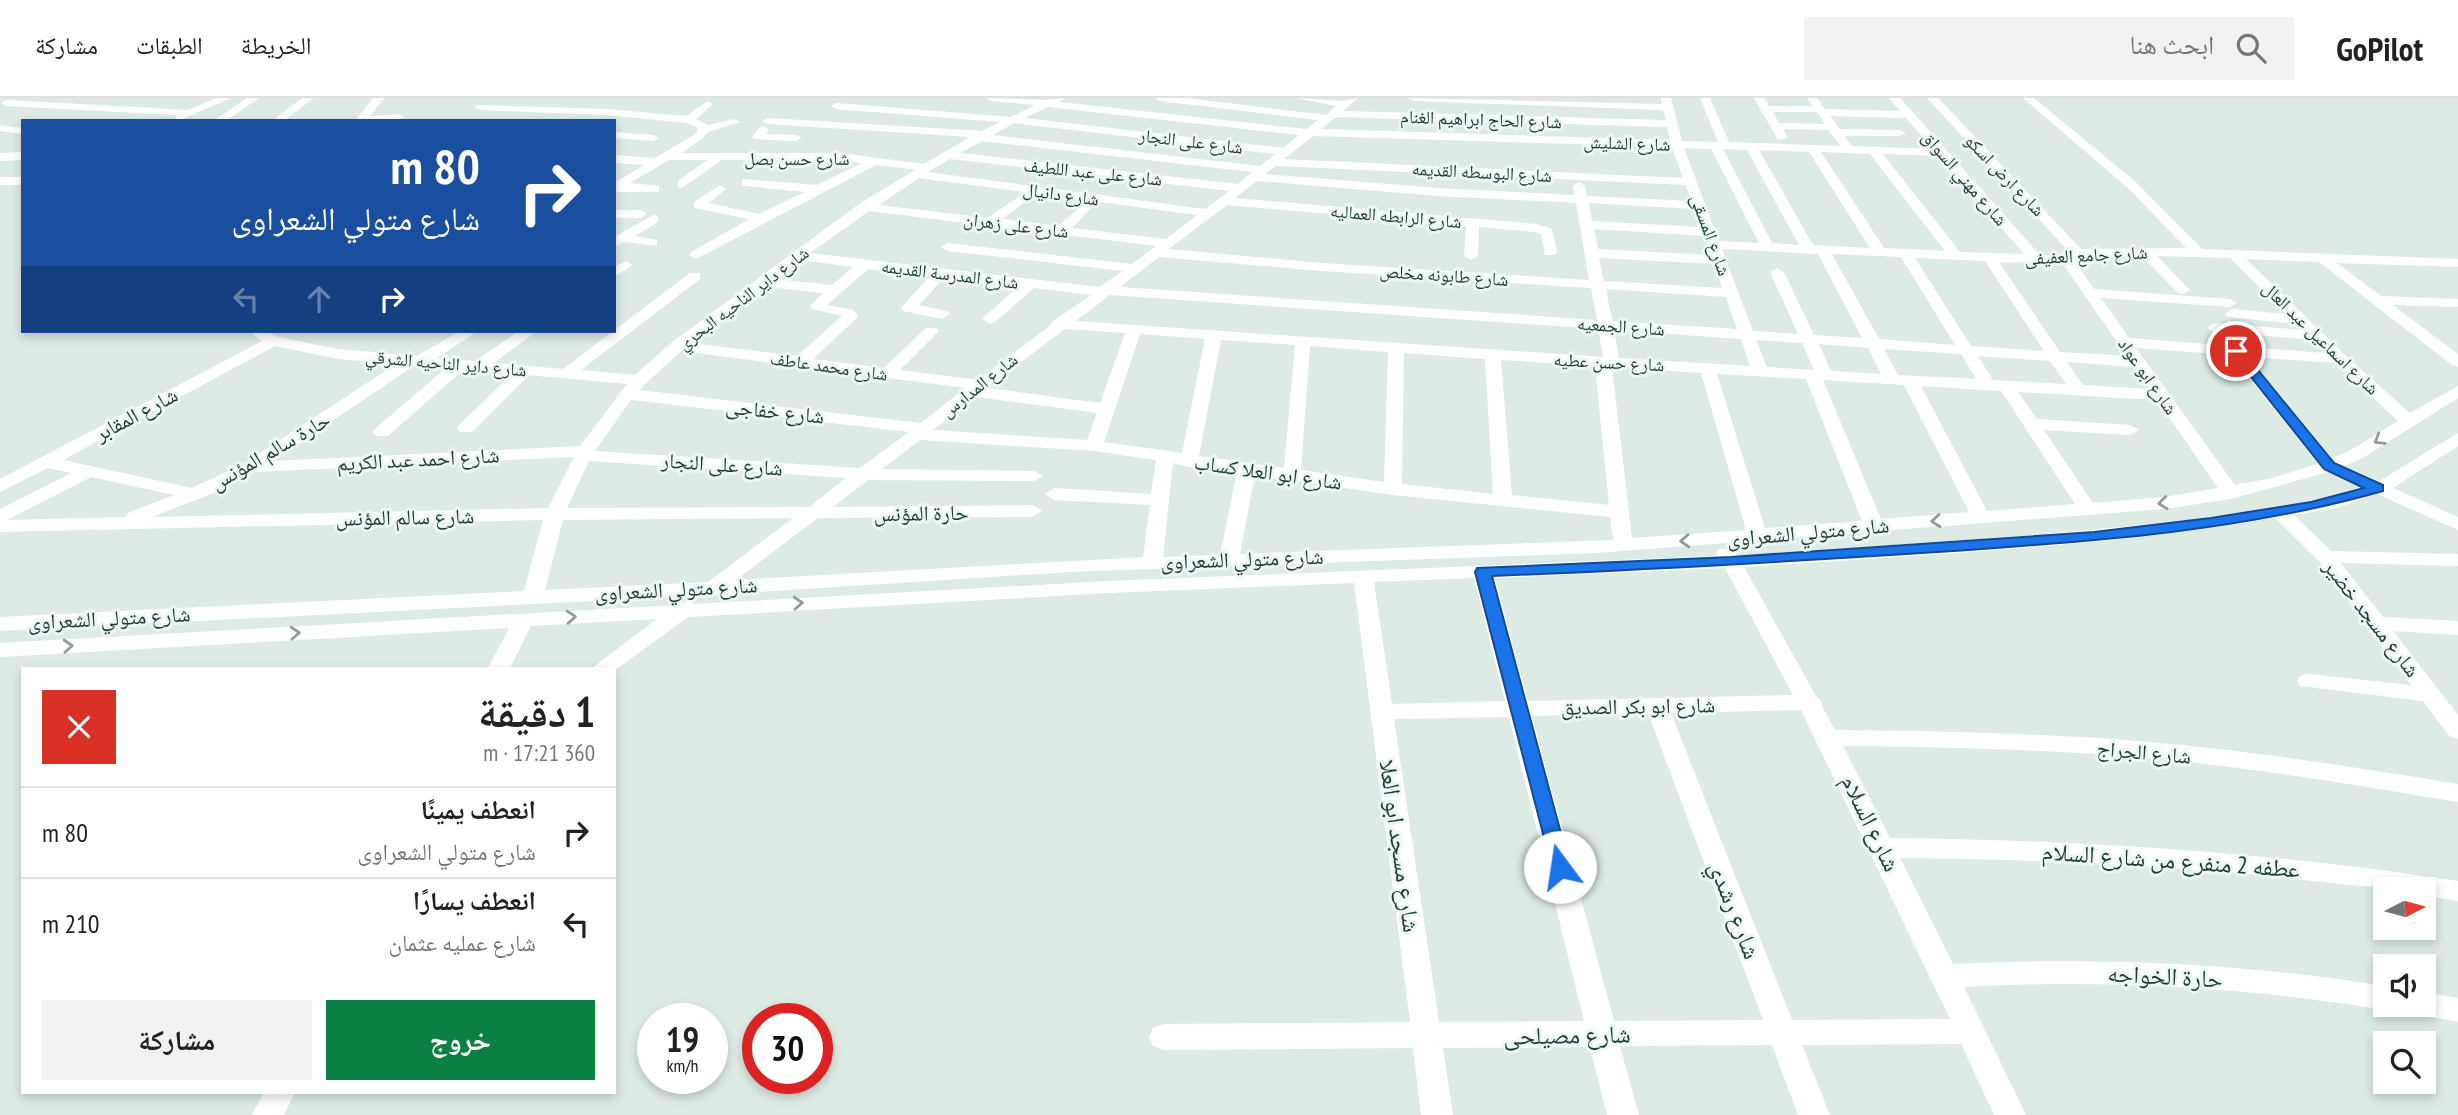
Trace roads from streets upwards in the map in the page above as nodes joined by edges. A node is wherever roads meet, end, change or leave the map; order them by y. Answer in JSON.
{"nodes":[{"id":1,"x":109,"y":98,"type":"edge"},
{"id":2,"x":226,"y":98,"type":"edge"},
{"id":3,"x":254,"y":98,"type":"edge"},
{"id":4,"x":309,"y":98,"type":"edge"},
{"id":5,"x":379,"y":98,"type":"edge"},
{"id":6,"x":847,"y":98,"type":"edge"},
{"id":7,"x":991,"y":98,"type":"edge"},
{"id":8,"x":1160,"y":98,"type":"edge"},
{"id":9,"x":1301,"y":98,"type":"edge"},
{"id":10,"x":1413,"y":98,"type":"edge"},
{"id":11,"x":1705,"y":98,"type":"edge"},
{"id":12,"x":1759,"y":98,"type":"edge"},
{"id":13,"x":1894,"y":98,"type":"edge"},
{"id":14,"x":1932,"y":98,"type":"edge"},
{"id":15,"x":2028,"y":98,"type":"edge"},
{"id":16,"x":1501,"y":100,"type":"edge"},
{"id":17,"x":1554,"y":101,"type":"edge"},
{"id":18,"x":4,"y":102,"type":"edge"},
{"id":19,"x":1051,"y":102,"type":"edge"},
{"id":20,"x":1615,"y":102,"type":"edge"},
{"id":21,"x":483,"y":103,"type":"edge"},
{"id":22,"x":1668,"y":103,"type":"edge"},
{"id":23,"x":1818,"y":103,"type":"edge"},
{"id":24,"x":708,"y":104,"type":"dead end"},
{"id":25,"x":82,"y":107,"type":"junction"},
{"id":26,"x":1339,"y":108,"type":"edge"},
{"id":27,"x":1765,"y":109,"type":"junction"},
{"id":28,"x":828,"y":110,"type":"junction"},
{"id":29,"x":755,"y":112,"type":"dead end"},
{"id":30,"x":191,"y":113,"type":"junction"},
{"id":31,"x":396,"y":114,"type":"dead end"},
{"id":32,"x":1909,"y":115,"type":"junction"},
{"id":33,"x":55,"y":116,"type":"dead end"},
{"id":34,"x":363,"y":118,"type":"edge"},
{"id":35,"x":177,"y":119,"type":"edge"},
{"id":36,"x":221,"y":119,"type":"edge"},
{"id":37,"x":280,"y":119,"type":"edge"},
{"id":38,"x":475,"y":119,"type":"edge"},
{"id":39,"x":688,"y":120,"type":"junction"},
{"id":40,"x":1013,"y":120,"type":"junction"},
{"id":41,"x":734,"y":122,"type":"dead end"},
{"id":42,"x":814,"y":123,"type":"junction"},
{"id":43,"x":1673,"y":124,"type":"junction"},
{"id":44,"x":1775,"y":126,"type":"junction"},
{"id":45,"x":0,"y":128,"type":"edge"},
{"id":46,"x":20,"y":129,"type":"edge"},
{"id":47,"x":705,"y":129,"type":"junction"},
{"id":48,"x":1835,"y":130,"type":"junction"},
{"id":49,"x":1309,"y":133,"type":"junction"},
{"id":50,"x":1900,"y":133,"type":"dead end"},
{"id":51,"x":616,"y":135,"type":"edge"},
{"id":52,"x":983,"y":136,"type":"junction"},
{"id":53,"x":653,"y":138,"type":"dead end"},
{"id":54,"x":796,"y":138,"type":"junction"},
{"id":55,"x":1641,"y":143,"type":"junction"},
{"id":56,"x":1677,"y":144,"type":"junction"},
{"id":57,"x":1720,"y":146,"type":"junction"},
{"id":58,"x":1751,"y":146,"type":"junction"},
{"id":59,"x":1788,"y":148,"type":"junction"},
{"id":60,"x":1812,"y":148,"type":"junction"},
{"id":61,"x":1849,"y":150,"type":"junction"},
{"id":62,"x":1872,"y":150,"type":"junction"},
{"id":63,"x":1944,"y":153,"type":"junction"},
{"id":64,"x":618,"y":154,"type":"edge"},
{"id":65,"x":904,"y":154,"type":"dead end"},
{"id":66,"x":947,"y":155,"type":"junction"},
{"id":67,"x":1646,"y":155,"type":"dead end"},
{"id":68,"x":21,"y":156,"type":"edge"},
{"id":69,"x":0,"y":157,"type":"edge"},
{"id":70,"x":774,"y":157,"type":"junction"},
{"id":71,"x":717,"y":158,"type":"junction"},
{"id":72,"x":662,"y":159,"type":"junction"},
{"id":73,"x":878,"y":163,"type":"junction"},
{"id":74,"x":1269,"y":165,"type":"junction"},
{"id":75,"x":920,"y":171,"type":"junction"},
{"id":76,"x":1577,"y":177,"type":"junction"},
{"id":77,"x":0,"y":181,"type":"edge"},
{"id":78,"x":21,"y":181,"type":"edge"},
{"id":79,"x":746,"y":182,"type":"dead end"},
{"id":80,"x":1692,"y":182,"type":"junction"},
{"id":81,"x":619,"y":183,"type":"edge"},
{"id":82,"x":682,"y":184,"type":"dead end"},
{"id":83,"x":1240,"y":188,"type":"junction"},
{"id":84,"x":720,"y":189,"type":"dead end"},
{"id":85,"x":817,"y":189,"type":"junction"},
{"id":86,"x":655,"y":190,"type":"dead end"},
{"id":87,"x":1401,"y":190,"type":"junction"},
{"id":88,"x":1581,"y":199,"type":"junction"},
{"id":89,"x":1020,"y":200,"type":"dead end"},
{"id":90,"x":1224,"y":201,"type":"junction"},
{"id":91,"x":977,"y":203,"type":"dead end"},
{"id":92,"x":628,"y":204,"type":"dead end"},
{"id":93,"x":1700,"y":205,"type":"junction"},
{"id":94,"x":1087,"y":206,"type":"dead end"},
{"id":95,"x":864,"y":207,"type":"junction"},
{"id":96,"x":616,"y":211,"type":"edge"},
{"id":97,"x":616,"y":212,"type":"edge"},
{"id":98,"x":1207,"y":213,"type":"junction"},
{"id":99,"x":922,"y":214,"type":"junction"},
{"id":100,"x":1394,"y":216,"type":"junction"},
{"id":101,"x":761,"y":218,"type":"junction"},
{"id":102,"x":956,"y":218,"type":"junction"},
{"id":103,"x":990,"y":222,"type":"junction"},
{"id":104,"x":1473,"y":223,"type":"junction"},
{"id":105,"x":1587,"y":225,"type":"junction"},
{"id":106,"x":905,"y":227,"type":"dead end"},
{"id":107,"x":1061,"y":230,"type":"junction"},
{"id":108,"x":1712,"y":239,"type":"junction"},
{"id":109,"x":618,"y":240,"type":"edge"},
{"id":110,"x":652,"y":243,"type":"dead end"},
{"id":111,"x":948,"y":247,"type":"dead end"},
{"id":112,"x":1161,"y":248,"type":"junction"},
{"id":113,"x":1768,"y":248,"type":"junction"},
{"id":114,"x":1816,"y":250,"type":"junction"},
{"id":115,"x":2145,"y":251,"type":"junction"},
{"id":116,"x":1550,"y":252,"type":"dead end"},
{"id":117,"x":1592,"y":253,"type":"junction"},
{"id":118,"x":1880,"y":253,"type":"junction"},
{"id":119,"x":2198,"y":253,"type":"junction"},
{"id":120,"x":1906,"y":254,"type":"junction"},
{"id":121,"x":696,"y":255,"type":"dead end"},
{"id":122,"x":2234,"y":255,"type":"junction"},
{"id":123,"x":798,"y":256,"type":"junction"},
{"id":124,"x":1955,"y":256,"type":"junction"},
{"id":125,"x":2071,"y":256,"type":"junction"},
{"id":126,"x":1471,"y":257,"type":"dead end"},
{"id":127,"x":1989,"y":257,"type":"junction"},
{"id":128,"x":2036,"y":259,"type":"junction"},
{"id":129,"x":2324,"y":259,"type":"junction"},
{"id":130,"x":1720,"y":260,"type":"junction"},
{"id":131,"x":2458,"y":262,"type":"edge"},
{"id":132,"x":865,"y":264,"type":"junction"},
{"id":133,"x":1133,"y":268,"type":"junction"},
{"id":134,"x":1777,"y":272,"type":"dead end"},
{"id":135,"x":941,"y":273,"type":"junction"},
{"id":136,"x":695,"y":276,"type":"dead end"},
{"id":137,"x":764,"y":282,"type":"junction"},
{"id":138,"x":1030,"y":284,"type":"junction"},
{"id":139,"x":1599,"y":285,"type":"junction"},
{"id":140,"x":835,"y":290,"type":"junction"},
{"id":141,"x":2183,"y":290,"type":"dead end"},
{"id":142,"x":1103,"y":291,"type":"junction"},
{"id":143,"x":1732,"y":293,"type":"junction"},
{"id":144,"x":2092,"y":293,"type":"junction"},
{"id":145,"x":2376,"y":300,"type":"junction"},
{"id":146,"x":2458,"y":303,"type":"edge"},
{"id":147,"x":942,"y":314,"type":"dead end"},
{"id":148,"x":990,"y":319,"type":"dead end"},
{"id":149,"x":2300,"y":320,"type":"junction"},
{"id":150,"x":1058,"y":324,"type":"junction"},
{"id":151,"x":1606,"y":325,"type":"junction"},
{"id":152,"x":2216,"y":328,"type":"dead end"},
{"id":153,"x":1134,"y":330,"type":"junction"},
{"id":154,"x":931,"y":331,"type":"dead end"},
{"id":155,"x":260,"y":333,"type":"edge"},
{"id":156,"x":466,"y":333,"type":"edge"},
{"id":157,"x":526,"y":333,"type":"edge"},
{"id":158,"x":1214,"y":335,"type":"junction"},
{"id":159,"x":1748,"y":335,"type":"junction"},
{"id":160,"x":2317,"y":336,"type":"junction"},
{"id":161,"x":1808,"y":339,"type":"junction"},
{"id":162,"x":273,"y":341,"type":"junction"},
{"id":163,"x":1303,"y":341,"type":"junction"},
{"id":164,"x":2124,"y":342,"type":"junction"},
{"id":165,"x":1873,"y":344,"type":"junction"},
{"id":166,"x":680,"y":346,"type":"junction"},
{"id":167,"x":1396,"y":348,"type":"junction"},
{"id":168,"x":1966,"y":350,"type":"junction"},
{"id":169,"x":2236,"y":351,"type":"junction"},
{"id":170,"x":1493,"y":354,"type":"junction"},
{"id":171,"x":2055,"y":357,"type":"junction"},
{"id":172,"x":2340,"y":359,"type":"junction"},
{"id":173,"x":417,"y":360,"type":"junction"},
{"id":174,"x":800,"y":362,"type":"junction"},
{"id":175,"x":1607,"y":362,"type":"junction"},
{"id":176,"x":2137,"y":362,"type":"junction"},
{"id":177,"x":2458,"y":362,"type":"edge"},
{"id":178,"x":460,"y":364,"type":"junction"},
{"id":179,"x":478,"y":366,"type":"junction"},
{"id":180,"x":1707,"y":368,"type":"junction"},
{"id":181,"x":525,"y":370,"type":"junction"},
{"id":182,"x":1760,"y":371,"type":"junction"},
{"id":183,"x":567,"y":373,"type":"junction"},
{"id":184,"x":888,"y":373,"type":"junction"},
{"id":185,"x":1819,"y":374,"type":"junction"},
{"id":186,"x":639,"y":380,"type":"junction"},
{"id":187,"x":1901,"y":380,"type":"junction"},
{"id":188,"x":1997,"y":386,"type":"junction"},
{"id":189,"x":975,"y":388,"type":"junction"},
{"id":190,"x":2078,"y":390,"type":"junction"},
{"id":191,"x":2458,"y":391,"type":"edge"},
{"id":192,"x":626,"y":394,"type":"junction"},
{"id":193,"x":2160,"y":395,"type":"junction"},
{"id":194,"x":1107,"y":408,"type":"junction"},
{"id":195,"x":2410,"y":421,"type":"junction"},
{"id":196,"x":2030,"y":424,"type":"junction"},
{"id":197,"x":466,"y":428,"type":"dead end"},
{"id":198,"x":2130,"y":430,"type":"dead end"},
{"id":199,"x":920,"y":431,"type":"junction"},
{"id":200,"x":382,"y":432,"type":"dead end"},
{"id":201,"x":2458,"y":438,"type":"edge"},
{"id":202,"x":1094,"y":446,"type":"junction"},
{"id":203,"x":583,"y":453,"type":"junction"},
{"id":204,"x":1165,"y":458,"type":"junction"},
{"id":205,"x":1189,"y":461,"type":"junction"},
{"id":206,"x":47,"y":462,"type":"junction"},
{"id":207,"x":2329,"y":466,"type":"junction"},
{"id":208,"x":251,"y":467,"type":"junction"},
{"id":209,"x":1247,"y":469,"type":"junction"},
{"id":210,"x":89,"y":471,"type":"junction"},
{"id":211,"x":862,"y":474,"type":"junction"},
{"id":212,"x":1292,"y":475,"type":"junction"},
{"id":213,"x":1034,"y":476,"type":"dead end"},
{"id":214,"x":0,"y":486,"type":"edge"},
{"id":215,"x":2378,"y":488,"type":"junction"},
{"id":216,"x":1393,"y":489,"type":"junction"},
{"id":217,"x":2231,"y":493,"type":"junction"},
{"id":218,"x":1054,"y":494,"type":"dead end"},
{"id":219,"x":193,"y":495,"type":"junction"},
{"id":220,"x":1159,"y":500,"type":"junction"},
{"id":221,"x":1503,"y":501,"type":"junction"},
{"id":222,"x":2088,"y":509,"type":"junction"},
{"id":223,"x":1032,"y":511,"type":"dead end"},
{"id":224,"x":1619,"y":512,"type":"junction"},
{"id":225,"x":2279,"y":512,"type":"junction"},
{"id":226,"x":554,"y":514,"type":"junction"},
{"id":227,"x":810,"y":515,"type":"junction"},
{"id":228,"x":0,"y":516,"type":"edge"},
{"id":229,"x":1981,"y":518,"type":"junction"},
{"id":230,"x":116,"y":523,"type":"junction"},
{"id":231,"x":2458,"y":524,"type":"edge"},
{"id":232,"x":0,"y":526,"type":"edge"},
{"id":233,"x":1874,"y":526,"type":"junction"},
{"id":234,"x":1758,"y":536,"type":"junction"},
{"id":235,"x":1718,"y":539,"type":"junction"},
{"id":236,"x":1623,"y":545,"type":"junction"},
{"id":237,"x":2326,"y":557,"type":"junction"},
{"id":238,"x":1230,"y":560,"type":"junction"},
{"id":239,"x":2458,"y":560,"type":"edge"},
{"id":240,"x":1731,"y":562,"type":"junction"},
{"id":241,"x":1152,"y":563,"type":"junction"},
{"id":242,"x":1483,"y":572,"type":"junction"},
{"id":243,"x":1363,"y":576,"type":"junction"},
{"id":244,"x":714,"y":588,"type":"junction"},
{"id":245,"x":534,"y":595,"type":"junction"},
{"id":246,"x":686,"y":609,"type":"junction"},
{"id":247,"x":524,"y":620,"type":"junction"},
{"id":248,"x":2377,"y":622,"type":"junction"},
{"id":249,"x":0,"y":624,"type":"edge"},
{"id":250,"x":2458,"y":628,"type":"edge"},
{"id":251,"x":0,"y":650,"type":"edge"},
{"id":252,"x":500,"y":667,"type":"edge"},
{"id":253,"x":604,"y":667,"type":"edge"},
{"id":254,"x":2308,"y":681,"type":"dead end"},
{"id":255,"x":1811,"y":702,"type":"junction"},
{"id":256,"x":2444,"y":705,"type":"edge"},
{"id":257,"x":1657,"y":706,"type":"junction"},
{"id":258,"x":1520,"y":709,"type":"junction"},
{"id":259,"x":1381,"y":712,"type":"junction"},
{"id":260,"x":2458,"y":731,"type":"edge"},
{"id":261,"x":1829,"y":738,"type":"junction"},
{"id":262,"x":2458,"y":793,"type":"edge"},
{"id":263,"x":1883,"y":848,"type":"junction"},
{"id":264,"x":2458,"y":891,"type":"edge"},
{"id":265,"x":1944,"y":976,"type":"junction"},
{"id":266,"x":2373,"y":996,"type":"edge"},
{"id":267,"x":2436,"y":1006,"type":"edge"},
{"id":268,"x":2458,"y":1010,"type":"edge"},
{"id":269,"x":1970,"y":1031,"type":"junction"},
{"id":270,"x":1782,"y":1033,"type":"junction"},
{"id":271,"x":1602,"y":1034,"type":"junction"},
{"id":272,"x":1426,"y":1036,"type":"junction"},
{"id":273,"x":1164,"y":1037,"type":"dead end"},
{"id":274,"x":279,"y":1094,"type":"edge"},
{"id":275,"x":268,"y":1115,"type":"edge"},
{"id":276,"x":1437,"y":1115,"type":"edge"},
{"id":277,"x":1623,"y":1115,"type":"edge"},
{"id":278,"x":1814,"y":1115,"type":"edge"},
{"id":279,"x":2010,"y":1115,"type":"edge"}],
"edges":[{"from":1,"to":25,"type":"street"},
{"from":2,"to":30,"type":"street"},
{"from":3,"to":36,"type":"street"},
{"from":4,"to":37,"type":"street"},
{"from":5,"to":34,"type":"street"},
{"from":6,"to":28,"type":"street"},
{"from":7,"to":19,"type":"street","name":"شارع الشليش"},
{"from":8,"to":26,"type":"street"},
{"from":9,"to":26,"type":"street"},
{"from":10,"to":16,"type":"street"},
{"from":11,"to":57,"type":"street"},
{"from":12,"to":27,"type":"street"},
{"from":13,"to":32,"type":"street","name":"شارع مهني السواق"},
{"from":14,"to":125,"type":"street","name":"شارع ارض اسكو"},
{"from":15,"to":119,"type":"street"},
{"from":16,"to":17,"type":"street"},
{"from":17,"to":20,"type":"street"},
{"from":18,"to":25,"type":"street"},
{"from":19,"to":40,"type":"street","name":"شارع داير الناحيه البحري"},
{"from":19,"to":49,"type":"street","name":"شارع الشليش"},
{"from":20,"to":22,"type":"street"},
{"from":21,"to":38,"type":"street"},
{"from":21,"to":39,"type":"street"},
{"from":22,"to":43,"type":"street","name":"شارع المسقى"},
{"from":23,"to":27,"type":"street"},
{"from":23,"to":32,"type":"street"},
{"from":23,"to":48,"type":"street"},
{"from":24,"to":39,"type":"street"},
{"from":25,"to":30,"type":"street"},
{"from":25,"to":33,"type":"street"},
{"from":26,"to":43,"type":"street","name":"شارع الحاج ابراهيم الغنام"},
{"from":26,"to":49,"type":"street","name":"شارع المدارس"},
{"from":27,"to":44,"type":"street"},
{"from":28,"to":29,"type":"street","name":"شارع على النجار"},
{"from":28,"to":40,"type":"street","name":"شارع على النجار"},
{"from":28,"to":42,"type":"street"},
{"from":30,"to":35,"type":"street"},
{"from":31,"to":34,"type":"street"},
{"from":32,"to":63,"type":"street","name":"شارع مهني السواق"},
{"from":39,"to":47,"type":"street"},
{"from":40,"to":52,"type":"street","name":"شارع داير الناحيه البحري"},
{"from":40,"to":74,"type":"street","name":"شارع على النجار"},
{"from":41,"to":47,"type":"street"},
{"from":42,"to":52,"type":"street"},
{"from":42,"to":54,"type":"street"},
{"from":42,"to":54,"type":"street"},
{"from":43,"to":56,"type":"street","name":"شارع المسقى"},
{"from":44,"to":48,"type":"street"},
{"from":44,"to":59,"type":"street"},
{"from":45,"to":46,"type":"street"},
{"from":47,"to":72,"type":"street"},
{"from":48,"to":50,"type":"street"},
{"from":48,"to":61,"type":"street"},
{"from":49,"to":55,"type":"street","name":"شارع الشليش"},
{"from":49,"to":74,"type":"street","name":"شارع المدارس"},
{"from":51,"to":53,"type":"street"},
{"from":52,"to":66,"type":"street","name":"شارع داير الناحيه البحري"},
{"from":52,"to":74,"type":"street"},
{"from":54,"to":70,"type":"street"},
{"from":55,"to":56,"type":"street","name":"شارع الشليش"},
{"from":55,"to":67,"type":"street"},
{"from":56,"to":57,"type":"street","name":"شارع الشليش"},
{"from":56,"to":80,"type":"street","name":"شارع المسقى"},
{"from":57,"to":58,"type":"street","name":"شارع الشليش"},
{"from":57,"to":113,"type":"street"},
{"from":58,"to":59,"type":"street","name":"شارع الشليش"},
{"from":58,"to":114,"type":"street"},
{"from":59,"to":60,"type":"street","name":"شارع الشليش"},
{"from":60,"to":61,"type":"street","name":"شارع الشليش"},
{"from":60,"to":118,"type":"street"},
{"from":61,"to":62,"type":"street","name":"شارع الشليش"},
{"from":62,"to":63,"type":"street","name":"شارع الشليش"},
{"from":62,"to":124,"type":"street"},
{"from":63,"to":128,"type":"street","name":"شارع مهني السواق"},
{"from":64,"to":72,"type":"street","name":"شارع حسن بصل"},
{"from":65,"to":73,"type":"street"},
{"from":66,"to":75,"type":"street","name":"شارع داير الناحيه البحري"},
{"from":66,"to":83,"type":"street","name":"شارع على عبد اللطيف"},
{"from":68,"to":69,"type":"street"},
{"from":70,"to":71,"type":"street","name":"شارع حسن بصل"},
{"from":70,"to":73,"type":"street","name":"شارع حسن بصل"},
{"from":71,"to":72,"type":"street","name":"شارع حسن بصل"},
{"from":71,"to":82,"type":"street"},
{"from":72,"to":81,"type":"street"},
{"from":73,"to":75,"type":"street","name":"شارع حسن بصل"},
{"from":73,"to":85,"type":"street"},
{"from":74,"to":76,"type":"street","name":"شارع البوسطه القديمه"},
{"from":74,"to":83,"type":"street","name":"شارع المدارس"},
{"from":74,"to":87,"type":"street"},
{"from":75,"to":95,"type":"street","name":"شارع داير الناحيه البحري"},
{"from":75,"to":98,"type":"street","name":"شارع دانيال"},
{"from":76,"to":80,"type":"street","name":"شارع البوسطه القديمه"},
{"from":76,"to":88,"type":"street"},
{"from":77,"to":78,"type":"street"},
{"from":79,"to":85,"type":"street"},
{"from":80,"to":93,"type":"street","name":"شارع المسقى"},
{"from":81,"to":86,"type":"street"},
{"from":83,"to":90,"type":"street","name":"شارع المدارس"},
{"from":84,"to":101,"type":"street"},
{"from":85,"to":101,"type":"street"},
{"from":87,"to":88,"type":"street"},
{"from":87,"to":100,"type":"street"},
{"from":88,"to":93,"type":"street"},
{"from":88,"to":105,"type":"street"},
{"from":89,"to":103,"type":"street"},
{"from":90,"to":98,"type":"street","name":"شارع المدارس"},
{"from":90,"to":100,"type":"street","name":"شارع الرابطه العماليه"},
{"from":91,"to":102,"type":"street"},
{"from":92,"to":96,"type":"street"},
{"from":93,"to":108,"type":"street","name":"شارع المسقى"},
{"from":94,"to":107,"type":"street"},
{"from":95,"to":99,"type":"street","name":"شارع على زهران"},
{"from":95,"to":123,"type":"street","name":"شارع داير الناحيه البحري"},
{"from":97,"to":109,"type":"street"},
{"from":98,"to":112,"type":"street","name":"شارع المدارس"},
{"from":99,"to":102,"type":"street","name":"شارع على زهران"},
{"from":99,"to":106,"type":"street"},
{"from":100,"to":104,"type":"street","name":"شارع الرابطه العماليه"},
{"from":101,"to":121,"type":"street"},
{"from":102,"to":103,"type":"street","name":"شارع على زهران"},
{"from":103,"to":107,"type":"street","name":"شارع على زهران"},
{"from":104,"to":116,"type":"street","name":"شارع الرابطه العماليه"},
{"from":104,"to":126,"type":"street"},
{"from":105,"to":108,"type":"street","name":"شارع جامع العفيفى"},
{"from":105,"to":117,"type":"street"},
{"from":107,"to":112,"type":"street","name":"شارع على زهران"},
{"from":108,"to":113,"type":"street","name":"شارع جامع العفيفى"},
{"from":108,"to":130,"type":"street","name":"شارع المسقى"},
{"from":109,"to":110,"type":"street"},
{"from":111,"to":133,"type":"street"},
{"from":112,"to":133,"type":"street","name":"شارع المدارس"},
{"from":112,"to":139,"type":"street","name":"شارع طابونه مخلص"},
{"from":113,"to":114,"type":"street","name":"شارع جامع العفيفى"},
{"from":114,"to":118,"type":"street","name":"شارع جامع العفيفى"},
{"from":114,"to":165,"type":"street"},
{"from":115,"to":119,"type":"street","name":"شارع جامع العفيفى"},
{"from":115,"to":125,"type":"street","name":"شارع جامع العفيفى"},
{"from":115,"to":141,"type":"street"},
{"from":117,"to":130,"type":"street"},
{"from":117,"to":139,"type":"street"},
{"from":118,"to":120,"type":"street","name":"شارع جامع العفيفى"},
{"from":119,"to":122,"type":"street","name":"شارع جامع العفيفى"},
{"from":120,"to":124,"type":"street","name":"شارع جامع العفيفى"},
{"from":120,"to":168,"type":"street"},
{"from":122,"to":129,"type":"street","name":"شارع جامع العفيفى"},
{"from":122,"to":149,"type":"street","name":"شارع اسماعيل عبد العال"},
{"from":123,"to":132,"type":"street","name":"شارع المدرسة القديمه"},
{"from":123,"to":137,"type":"street","name":"شارع داير الناحيه البحري"},
{"from":124,"to":127,"type":"street","name":"شارع جامع العفيفى"},
{"from":125,"to":128,"type":"street","name":"شارع جامع العفيفى"},
{"from":125,"to":144,"type":"street","name":"شارع ابو عواد"},
{"from":127,"to":128,"type":"street","name":"شارع جامع العفيفى"},
{"from":127,"to":171,"type":"street"},
{"from":129,"to":131,"type":"street","name":"شارع جامع العفيفى"},
{"from":129,"to":145,"type":"street"},
{"from":130,"to":143,"type":"street","name":"شارع المسقى"},
{"from":132,"to":135,"type":"street","name":"شارع المدرسة القديمه"},
{"from":132,"to":140,"type":"street"},
{"from":133,"to":142,"type":"street","name":"شارع المدارس"},
{"from":134,"to":161,"type":"street"},
{"from":135,"to":138,"type":"street","name":"شارع المدرسة القديمه"},
{"from":135,"to":147,"type":"street"},
{"from":136,"to":183,"type":"street"},
{"from":137,"to":140,"type":"street"},
{"from":137,"to":166,"type":"street","name":"شارع داير الناحيه البحري"},
{"from":138,"to":142,"type":"street","name":"شارع المدرسة القديمه"},
{"from":138,"to":148,"type":"street"},
{"from":139,"to":143,"type":"street","name":"شارع طابونه مخلص"},
{"from":139,"to":151,"type":"street"},
{"from":140,"to":174,"type":"street"},
{"from":142,"to":150,"type":"street","name":"شارع المدارس"},
{"from":142,"to":151,"type":"street","name":"شارع الجمعيه"},
{"from":143,"to":159,"type":"street","name":"شارع المسقى"},
{"from":144,"to":149,"type":"street"},
{"from":144,"to":164,"type":"street","name":"شارع ابو عواد"},
{"from":145,"to":146,"type":"street"},
{"from":145,"to":177,"type":"street"},
{"from":149,"to":160,"type":"street","name":"شارع اسماعيل عبد العال"},
{"from":150,"to":153,"type":"street","name":"شارع حسن عطيه"},
{"from":150,"to":189,"type":"street","name":"شارع المدارس"},
{"from":151,"to":159,"type":"street","name":"شارع الجمعيه"},
{"from":151,"to":175,"type":"street"},
{"from":152,"to":160,"type":"street"},
{"from":153,"to":158,"type":"street","name":"شارع حسن عطيه"},
{"from":153,"to":194,"type":"street"},
{"from":154,"to":184,"type":"street"},
{"from":155,"to":162,"type":"street","name":"شارع داير الناحيه الشرقي"},
{"from":156,"to":173,"type":"street","name":"حارة سالم المؤنس"},
{"from":157,"to":179,"type":"street"},
{"from":158,"to":163,"type":"street","name":"شارع حسن عطيه"},
{"from":158,"to":205,"type":"street"},
{"from":159,"to":161,"type":"street","name":"شارع الجمعيه"},
{"from":159,"to":182,"type":"street","name":"شارع المسقى"},
{"from":160,"to":172,"type":"street","name":"شارع اسماعيل عبد العال"},
{"from":161,"to":165,"type":"street","name":"شارع الجمعيه"},
{"from":161,"to":185,"type":"street"},
{"from":162,"to":173,"type":"street","name":"شارع داير الناحيه الشرقي"},
{"from":162,"to":206,"type":"street","name":"شارع المقابر"},
{"from":163,"to":167,"type":"street","name":"شارع حسن عطيه"},
{"from":163,"to":212,"type":"street"},
{"from":164,"to":169,"type":"street"},
{"from":164,"to":176,"type":"street","name":"شارع ابو عواد"},
{"from":165,"to":168,"type":"street","name":"شارع الجمعيه"},
{"from":165,"to":187,"type":"street"},
{"from":166,"to":174,"type":"street","name":"شارع محمد عاطف"},
{"from":166,"to":186,"type":"street","name":"شارع داير الناحيه البحري"},
{"from":167,"to":170,"type":"street","name":"شارع حسن عطيه"},
{"from":167,"to":216,"type":"street"},
{"from":168,"to":171,"type":"street","name":"شارع الجمعيه"},
{"from":168,"to":188,"type":"street"},
{"from":169,"to":172,"type":"street"},
{"from":169,"to":207,"type":"street"},
{"from":170,"to":175,"type":"street","name":"شارع حسن عطيه"},
{"from":170,"to":221,"type":"street"},
{"from":171,"to":176,"type":"street","name":"شارع الجمعيه"},
{"from":171,"to":190,"type":"street"},
{"from":172,"to":195,"type":"street","name":"شارع اسماعيل عبد العال"},
{"from":173,"to":178,"type":"street","name":"شارع داير الناحيه الشرقي"},
{"from":173,"to":208,"type":"street","name":"حارة سالم المؤنس"},
{"from":174,"to":184,"type":"street","name":"شارع محمد عاطف"},
{"from":175,"to":180,"type":"street","name":"شارع حسن عطيه"},
{"from":175,"to":224,"type":"street"},
{"from":176,"to":193,"type":"street","name":"شارع ابو عواد"},
{"from":178,"to":179,"type":"street","name":"شارع داير الناحيه الشرقي"},
{"from":178,"to":200,"type":"street"},
{"from":179,"to":181,"type":"street","name":"شارع داير الناحيه الشرقي"},
{"from":180,"to":182,"type":"street","name":"شارع حسن عطيه"},
{"from":180,"to":234,"type":"street"},
{"from":181,"to":183,"type":"street","name":"شارع داير الناحيه الشرقي"},
{"from":181,"to":197,"type":"street"},
{"from":182,"to":185,"type":"street","name":"شارع حسن عطيه"},
{"from":183,"to":186,"type":"street","name":"شارع داير الناحيه الشرقي"},
{"from":184,"to":189,"type":"street","name":"شارع محمد عاطف"},
{"from":185,"to":187,"type":"street","name":"شارع حسن عطيه"},
{"from":185,"to":233,"type":"street"},
{"from":186,"to":192,"type":"street","name":"شارع داير الناحيه البحري"},
{"from":187,"to":188,"type":"street","name":"شارع حسن عطيه"},
{"from":187,"to":229,"type":"street"},
{"from":188,"to":190,"type":"street","name":"شارع حسن عطيه"},
{"from":188,"to":196,"type":"street"},
{"from":189,"to":194,"type":"street","name":"شارع محمد عاطف"},
{"from":189,"to":199,"type":"street","name":"شارع المدارس"},
{"from":190,"to":193,"type":"street","name":"شارع حسن عطيه"},
{"from":191,"to":195,"type":"street","name":"شارع متولي الشعراوى"},
{"from":192,"to":199,"type":"street","name":"شارع خفاجى"},
{"from":192,"to":203,"type":"street","name":"شارع داير الناحيه البحري"},
{"from":193,"to":217,"type":"street","name":"شارع ابو عواد"},
{"from":194,"to":202,"type":"street"},
{"from":195,"to":207,"type":"street","name":"شارع متولي الشعراوى","one_way":true},
{"from":196,"to":198,"type":"street"},
{"from":196,"to":222,"type":"street"},
{"from":199,"to":202,"type":"street","name":"شارع ابو العلا كساب"},
{"from":199,"to":211,"type":"street","name":"شارع المدارس"},
{"from":201,"to":215,"type":"street","name":"شارع متولي الشعراوى"},
{"from":202,"to":204,"type":"street","name":"شارع ابو العلا كساب"},
{"from":203,"to":208,"type":"street","name":"شارع احمد عبد الكريم"},
{"from":203,"to":211,"type":"street","name":"شارع على النجار"},
{"from":203,"to":226,"type":"street","name":"شارع داير الناحيه البحري"},
{"from":204,"to":205,"type":"street","name":"شارع ابو العلا كساب"},
{"from":204,"to":220,"type":"street"},
{"from":205,"to":209,"type":"street","name":"شارع ابو العلا كساب"},
{"from":206,"to":210,"type":"street"},
{"from":206,"to":214,"type":"street","name":"شارع المقابر"},
{"from":207,"to":215,"type":"street"},
{"from":207,"to":217,"type":"street","name":"شارع متولي الشعراوى"},
{"from":208,"to":219,"type":"street","name":"حارة سالم المؤنس"},
{"from":209,"to":212,"type":"street","name":"شارع ابو العلا كساب"},
{"from":209,"to":238,"type":"street"},
{"from":210,"to":219,"type":"street"},
{"from":210,"to":228,"type":"street"},
{"from":211,"to":213,"type":"street","name":"شارع على النجار"},
{"from":211,"to":227,"type":"street","name":"شارع المدارس"},
{"from":212,"to":216,"type":"street","name":"شارع ابو العلا كساب"},
{"from":215,"to":225,"type":"street","name":"شارع متولي الشعراوى"},
{"from":215,"to":231,"type":"street"},
{"from":216,"to":221,"type":"street","name":"شارع ابو العلا كساب"},
{"from":217,"to":222,"type":"street","name":"شارع متولي الشعراوى","one_way":true},
{"from":218,"to":220,"type":"street"},
{"from":219,"to":230,"type":"street","name":"حارة سالم المؤنس"},
{"from":220,"to":241,"type":"street"},
{"from":221,"to":224,"type":"street","name":"شارع ابو العلا كساب"},
{"from":222,"to":229,"type":"street","name":"شارع متولي الشعراوى"},
{"from":223,"to":227,"type":"street","name":"حارة المؤنس"},
{"from":224,"to":236,"type":"street"},
{"from":225,"to":237,"type":"street","name":"شارع مسجد خضير"},
{"from":225,"to":240,"type":"street","name":"شارع متولي الشعراوى"},
{"from":226,"to":227,"type":"street","name":"شارع سالم المؤنس"},
{"from":226,"to":230,"type":"street","name":"شارع سالم المؤنس"},
{"from":226,"to":245,"type":"street","name":"شارع داير الناحيه البحري"},
{"from":227,"to":244,"type":"street","name":"شارع المدارس"},
{"from":229,"to":233,"type":"street","name":"شارع متولي الشعراوى","one_way":true},
{"from":230,"to":232,"type":"street","name":"شارع سالم المؤنس"},
{"from":233,"to":234,"type":"street","name":"شارع متولي الشعراوى"},
{"from":234,"to":235,"type":"street","name":"شارع متولي الشعراوى"},
{"from":235,"to":236,"type":"street","name":"شارع متولي الشعراوى","one_way":true},
{"from":235,"to":240,"type":"street","name":"شارع السلام"},
{"from":236,"to":238,"type":"street","name":"شارع متولي الشعراوى"},
{"from":237,"to":239,"type":"street"},
{"from":237,"to":248,"type":"street","name":"شارع مسجد خضير"},
{"from":238,"to":241,"type":"street","name":"شارع متولي الشعراوى"},
{"from":240,"to":242,"type":"street","name":"شارع متولي الشعراوى"},
{"from":240,"to":255,"type":"street","name":"شارع السلام"},
{"from":241,"to":244,"type":"street","name":"شارع متولي الشعراوى"},
{"from":242,"to":243,"type":"street","name":"شارع متولي الشعراوى"},
{"from":242,"to":258,"type":"street"},
{"from":246,"to":243,"type":"street","name":"شارع متولي الشعراوى","one_way":true},
{"from":243,"to":259,"type":"street","name":"شارع مسجد ابو العلا"},
{"from":244,"to":245,"type":"street","name":"شارع متولي الشعراوى"},
{"from":244,"to":246,"type":"street","name":"شارع المدارس"},
{"from":245,"to":249,"type":"street","name":"شارع متولي الشعراوى"},
{"from":247,"to":246,"type":"street","name":"شارع متولي الشعراوى","one_way":true},
{"from":246,"to":253,"type":"street","name":"شارع المدارس"},
{"from":251,"to":247,"type":"street","name":"شارع متولي الشعراوى","one_way":true},
{"from":247,"to":252,"type":"street"},
{"from":248,"to":250,"type":"street"},
{"from":248,"to":256,"type":"street","name":"شارع مسجد خضير"},
{"from":254,"to":256,"type":"street"},
{"from":255,"to":257,"type":"street","name":"شارع ابو بكر الصديق"},
{"from":255,"to":261,"type":"street","name":"شارع السلام"},
{"from":256,"to":260,"type":"street","name":"شارع مسجد خضير"},
{"from":257,"to":258,"type":"street","name":"شارع ابو بكر الصديق"},
{"from":257,"to":270,"type":"street","name":"شارع رشدي"},
{"from":258,"to":259,"type":"street","name":"شارع ابو بكر الصديق"},
{"from":258,"to":271,"type":"street"},
{"from":259,"to":272,"type":"street","name":"شارع مسجد ابو العلا"},
{"from":261,"to":262,"type":"street","name":"شارع الجراج"},
{"from":261,"to":263,"type":"street","name":"شارع السلام"},
{"from":263,"to":264,"type":"street","name":"عطفه 2 منفرع من شارع السلام"},
{"from":263,"to":265,"type":"street","name":"شارع السلام"},
{"from":265,"to":266,"type":"street","name":"حارة الخواجه"},
{"from":265,"to":269,"type":"street","name":"شارع السلام"},
{"from":267,"to":268,"type":"street"},
{"from":269,"to":270,"type":"street","name":"شارع مصيلحى"},
{"from":269,"to":279,"type":"street","name":"شارع السلام"},
{"from":270,"to":271,"type":"street","name":"شارع مصيلحى"},
{"from":270,"to":278,"type":"street","name":"شارع رشدي"},
{"from":271,"to":272,"type":"street","name":"شارع مصيلحى"},
{"from":271,"to":277,"type":"street"},
{"from":272,"to":273,"type":"street","name":"شارع مصيلحى"},
{"from":272,"to":276,"type":"street","name":"شارع مسجد ابو العلا"},
{"from":274,"to":275,"type":"street"}]}
